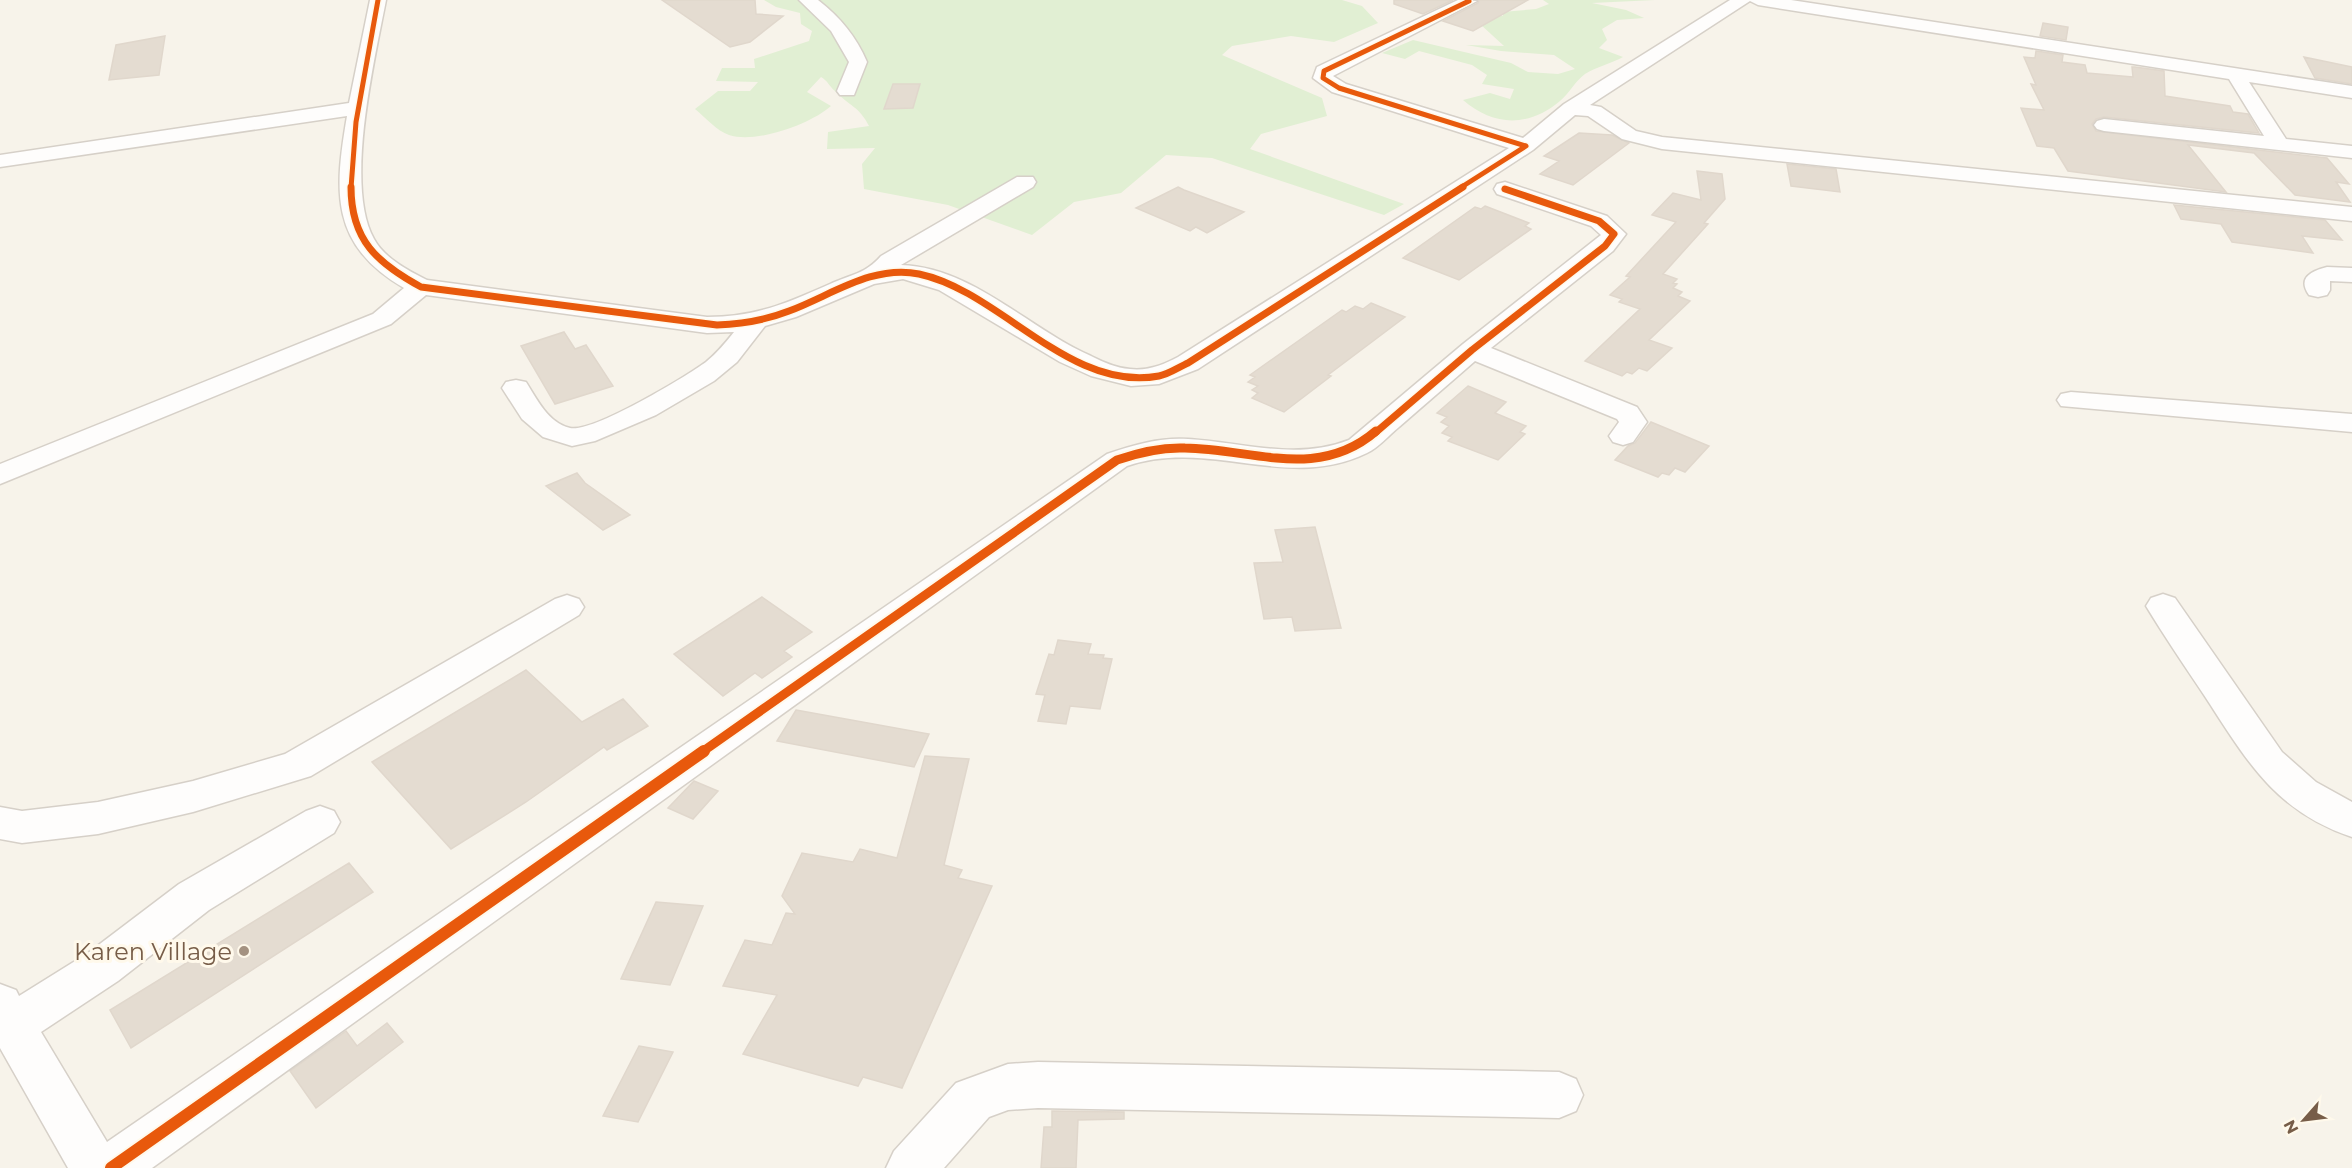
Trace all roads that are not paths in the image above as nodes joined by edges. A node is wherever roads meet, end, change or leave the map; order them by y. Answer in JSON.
{"nodes":[{"id":1,"x":378,"y":0,"type":"edge"},
{"id":2,"x":807,"y":0,"type":"edge"},
{"id":3,"x":1742,"y":0,"type":"edge"},
{"id":4,"x":1758,"y":0,"type":"edge"},
{"id":5,"x":1469,"y":1,"type":"edge"},
{"id":6,"x":2238,"y":79,"type":"dead end"},
{"id":7,"x":847,"y":92,"type":"dead end"},
{"id":8,"x":2352,"y":92,"type":"edge"},
{"id":9,"x":357,"y":108,"type":"junction"},
{"id":10,"x":1571,"y":108,"type":"junction"},
{"id":11,"x":2104,"y":125,"type":"dead end"},
{"id":12,"x":2279,"y":144,"type":"junction"},
{"id":13,"x":1526,"y":146,"type":"junction"},
{"id":14,"x":2352,"y":152,"type":"edge"},
{"id":15,"x":0,"y":161,"type":"edge"},
{"id":16,"x":1024,"y":182,"type":"dead end"},
{"id":17,"x":1505,"y":189,"type":"dead end"},
{"id":18,"x":2352,"y":214,"type":"edge"},
{"id":19,"x":2352,"y":275,"type":"edge"},
{"id":20,"x":875,"y":277,"type":"junction"},
{"id":21,"x":421,"y":287,"type":"junction"},
{"id":22,"x":2318,"y":290,"type":"dead end"},
{"id":23,"x":755,"y":322,"type":"junction"},
{"id":24,"x":1472,"y":350,"type":"junction"},
{"id":25,"x":516,"y":388,"type":"dead end"},
{"id":26,"x":2071,"y":400,"type":"dead end"},
{"id":27,"x":2352,"y":423,"type":"edge"},
{"id":28,"x":1623,"y":436,"type":"dead end"},
{"id":29,"x":0,"y":475,"type":"edge"},
{"id":30,"x":2163,"y":606,"type":"dead end"},
{"id":31,"x":567,"y":608,"type":"dead end"},
{"id":32,"x":2352,"y":821,"type":"edge"},
{"id":33,"x":320,"y":822,"type":"dead end"},
{"id":34,"x":0,"y":823,"type":"edge"},
{"id":35,"x":6,"y":1015,"type":"edge"},
{"id":36,"x":1559,"y":1095,"type":"dead end"},
{"id":37,"x":95,"y":1168,"type":"edge"},
{"id":38,"x":111,"y":1168,"type":"edge"},
{"id":39,"x":911,"y":1168,"type":"edge"}],
"edges":[{"from":1,"to":9,"type":"street"},
{"from":2,"to":7,"type":"street"},
{"from":3,"to":10,"type":"street"},
{"from":4,"to":8,"type":"street"},
{"from":5,"to":13,"type":"street"},
{"from":6,"to":12,"type":"street"},
{"from":9,"to":15,"type":"street"},
{"from":9,"to":21,"type":"street"},
{"from":10,"to":13,"type":"street"},
{"from":10,"to":18,"type":"street"},
{"from":11,"to":12,"type":"street"},
{"from":12,"to":14,"type":"street"},
{"from":13,"to":20,"type":"street"},
{"from":16,"to":20,"type":"street"},
{"from":17,"to":24,"type":"street"},
{"from":19,"to":22,"type":"street"},
{"from":20,"to":23,"type":"street"},
{"from":21,"to":23,"type":"street"},
{"from":21,"to":29,"type":"street"},
{"from":23,"to":25,"type":"street"},
{"from":24,"to":28,"type":"street"},
{"from":24,"to":38,"type":"street"},
{"from":26,"to":27,"type":"street"},
{"from":30,"to":32,"type":"street"},
{"from":31,"to":34,"type":"street"},
{"from":33,"to":35,"type":"street"},
{"from":35,"to":37,"type":"street"},
{"from":36,"to":39,"type":"street"}]}
